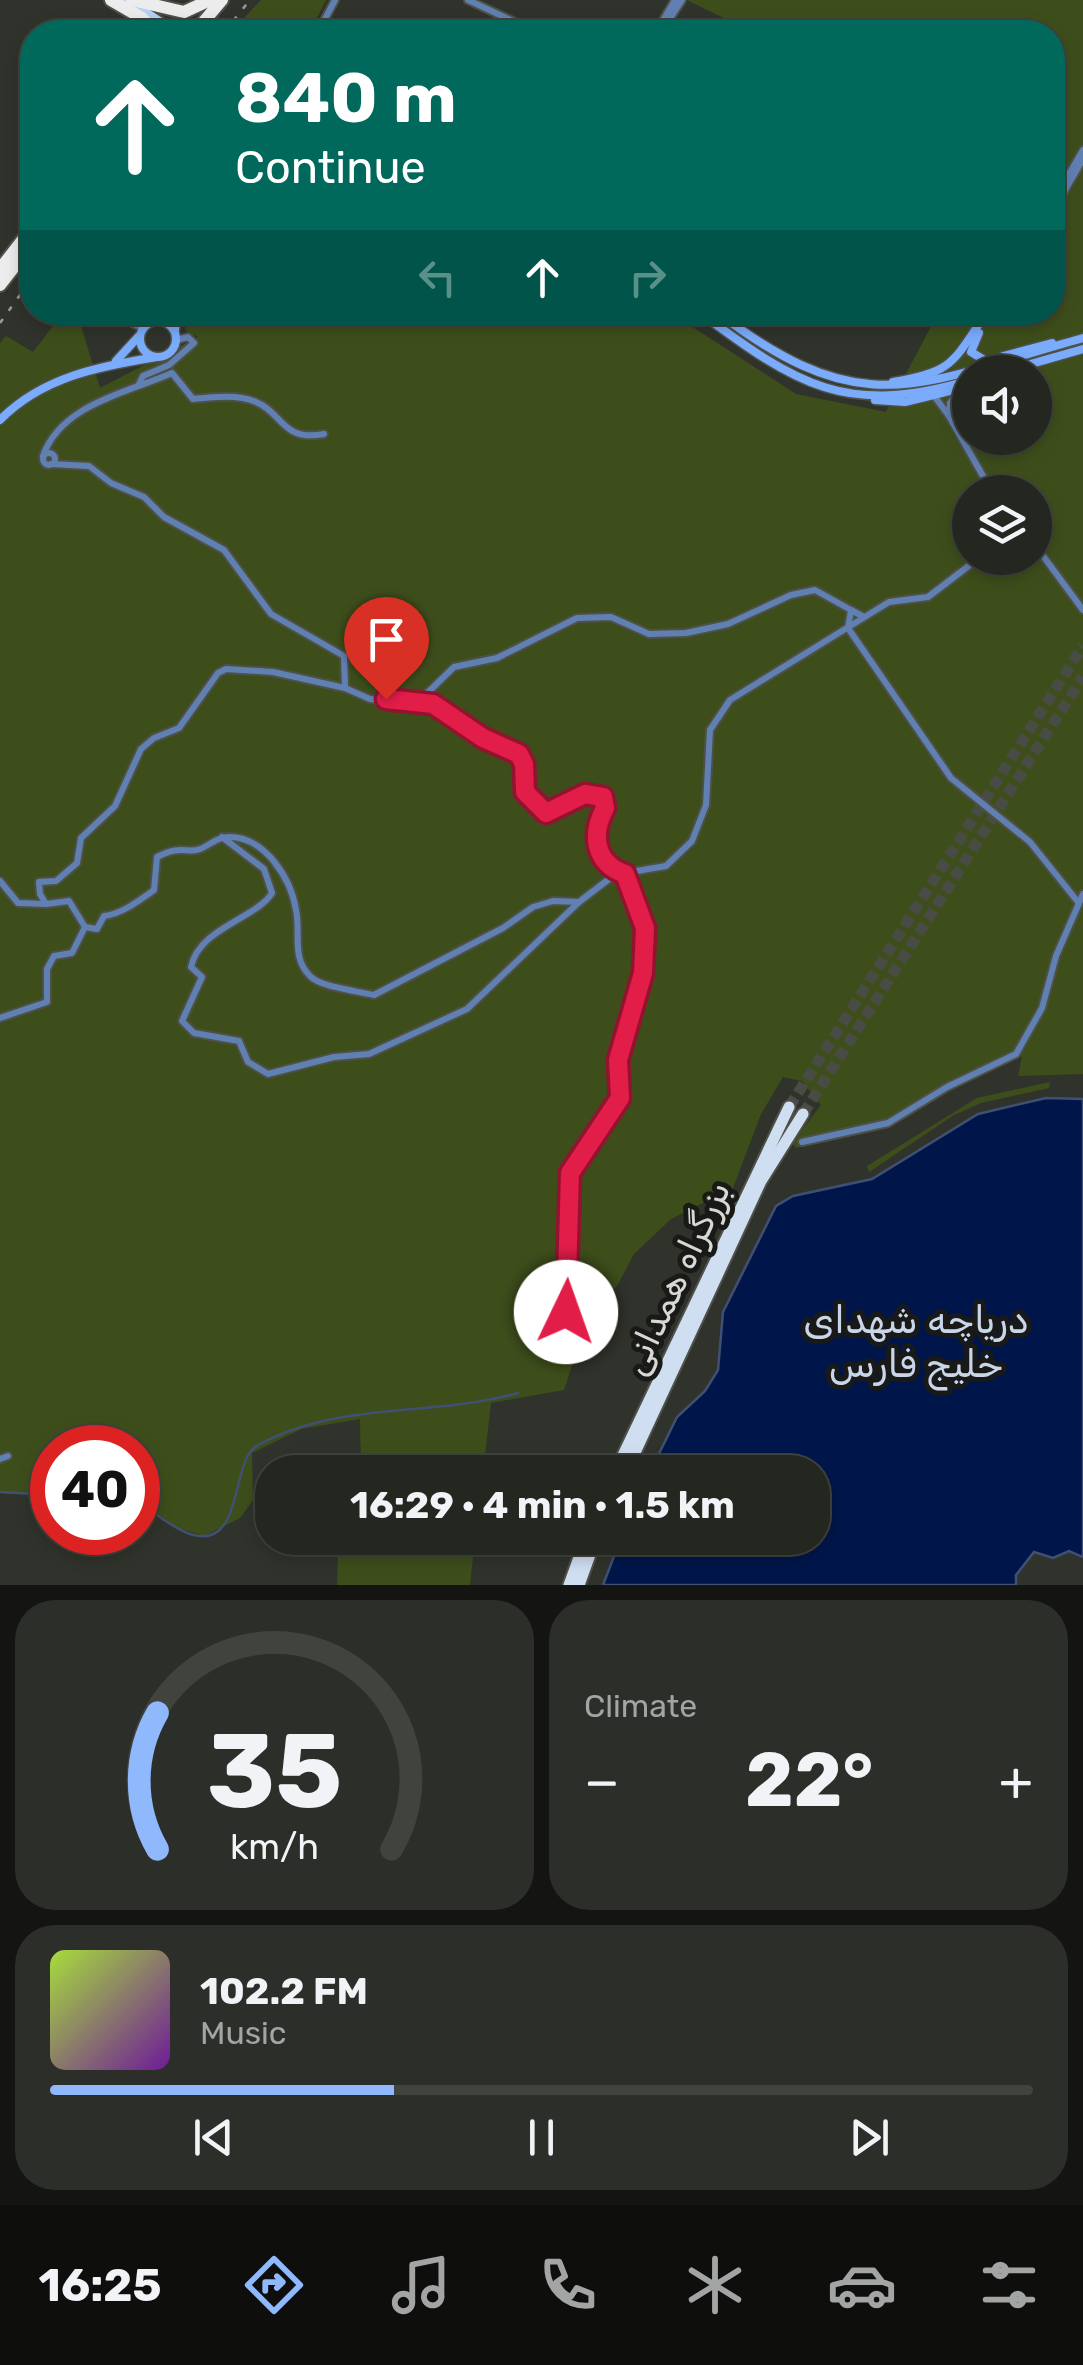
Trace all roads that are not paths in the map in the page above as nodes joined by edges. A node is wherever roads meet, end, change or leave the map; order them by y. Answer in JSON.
{"nodes":[{"id":1,"x":111,"y":0,"type":"edge"},
{"id":2,"x":210,"y":0,"type":"edge"},
{"id":3,"x":222,"y":0,"type":"edge"},
{"id":4,"x":232,"y":0,"type":"edge"},
{"id":5,"x":468,"y":0,"type":"edge"},
{"id":6,"x":132,"y":3,"type":"edge"},
{"id":7,"x":144,"y":20,"type":"edge"},
{"id":8,"x":157,"y":20,"type":"edge"},
{"id":9,"x":205,"y":20,"type":"edge"},
{"id":10,"x":216,"y":20,"type":"edge"},
{"id":11,"x":510,"y":20,"type":"edge"},
{"id":12,"x":1083,"y":150,"type":"edge"},
{"id":13,"x":1083,"y":159,"type":"edge"},
{"id":14,"x":1065,"y":181,"type":"edge"},
{"id":15,"x":1065,"y":190,"type":"edge"},
{"id":16,"x":20,"y":243,"type":"edge"},
{"id":17,"x":20,"y":259,"type":"edge"},
{"id":18,"x":0,"y":269,"type":"edge"},
{"id":19,"x":0,"y":285,"type":"edge"},
{"id":20,"x":136,"y":325,"type":"edge"},
{"id":21,"x":148,"y":325,"type":"edge"},
{"id":22,"x":155,"y":325,"type":"edge"},
{"id":23,"x":166,"y":325,"type":"edge"},
{"id":24,"x":176,"y":325,"type":"edge"},
{"id":25,"x":721,"y":325,"type":"edge"},
{"id":26,"x":735,"y":325,"type":"edge"},
{"id":27,"x":980,"y":325,"type":"edge"},
{"id":28,"x":984,"y":325,"type":"edge"},
{"id":29,"x":144,"y":329,"type":"junction"},
{"id":30,"x":176,"y":337,"type":"junction"},
{"id":31,"x":1082,"y":342,"type":"edge"},
{"id":32,"x":972,"y":355,"type":"edge"},
{"id":33,"x":1005,"y":355,"type":"edge"},
{"id":34,"x":1048,"y":355,"type":"edge"},
{"id":35,"x":158,"y":357,"type":"junction"},
{"id":36,"x":952,"y":371,"type":"edge"},
{"id":37,"x":936,"y":375,"type":"junction"},
{"id":38,"x":139,"y":384,"type":"junction"},
{"id":39,"x":870,"y":386,"type":"junction"},
{"id":40,"x":952,"y":387,"type":"edge"},
{"id":41,"x":952,"y":393,"type":"edge"},
{"id":42,"x":866,"y":397,"type":"junction"},
{"id":43,"x":934,"y":397,"type":"junction"},
{"id":44,"x":952,"y":400,"type":"edge"},
{"id":45,"x":950,"y":416,"type":"junction"},
{"id":46,"x":0,"y":418,"type":"edge"},
{"id":47,"x":324,"y":434,"type":"dead end"},
{"id":48,"x":983,"y":475,"type":"edge"},
{"id":49,"x":1052,"y":569,"type":"edge"},
{"id":50,"x":957,"y":575,"type":"edge"},
{"id":51,"x":851,"y":610,"type":"junction"},
{"id":52,"x":1083,"y":610,"type":"edge"},
{"id":53,"x":864,"y":618,"type":"junction"},
{"id":54,"x":848,"y":628,"type":"junction"},
{"id":55,"x":345,"y":688,"type":"junction"},
{"id":56,"x":420,"y":701,"type":"junction"},
{"id":57,"x":222,"y":837,"type":"junction"},
{"id":58,"x":606,"y":863,"type":"junction"},
{"id":59,"x":625,"y":874,"type":"junction"},
{"id":60,"x":0,"y":881,"type":"edge"},
{"id":61,"x":602,"y":884,"type":"junction"},
{"id":62,"x":1083,"y":894,"type":"edge"},
{"id":63,"x":553,"y":901,"type":"junction"},
{"id":64,"x":579,"y":902,"type":"junction"},
{"id":65,"x":1078,"y":903,"type":"junction"},
{"id":66,"x":46,"y":904,"type":"junction"},
{"id":67,"x":564,"y":918,"type":"junction"},
{"id":68,"x":85,"y":927,"type":"junction"},
{"id":69,"x":0,"y":1018,"type":"edge"},
{"id":70,"x":788,"y":1107,"type":"tunnel mouth"},
{"id":71,"x":803,"y":1114,"type":"tunnel mouth"},
{"id":72,"x":802,"y":1142,"type":"dead end"},
{"id":73,"x":566,"y":1322,"type":"dead end"},
{"id":74,"x":623,"y":1455,"type":"edge"},
{"id":75,"x":634,"y":1455,"type":"edge"},
{"id":76,"x":580,"y":1555,"type":"edge"},
{"id":77,"x":590,"y":1555,"type":"edge"},
{"id":78,"x":569,"y":1585,"type":"edge"},
{"id":79,"x":579,"y":1585,"type":"edge"}],
"edges":[{"from":1,"to":7,"type":"highway"},
{"from":2,"to":6,"type":"highway"},
{"from":3,"to":9,"type":"highway"},
{"from":4,"to":10,"type":"highway"},
{"from":5,"to":11,"type":"street"},
{"from":6,"to":8,"type":"main road"},
{"from":12,"to":14,"type":"street"},
{"from":13,"to":15,"type":"street"},
{"from":16,"to":18,"type":"highway"},
{"from":17,"to":19,"type":"highway"},
{"from":20,"to":29,"type":"street"},
{"from":21,"to":29,"type":"main road"},
{"from":22,"to":29,"type":"main road"},
{"from":23,"to":30,"type":"main road"},
{"from":24,"to":30,"type":"main road"},
{"from":25,"to":42,"type":"main road"},
{"from":26,"to":39,"type":"main road"},
{"from":27,"to":37,"type":"main road"},
{"from":28,"to":32,"type":"main road"},
{"from":29,"to":35,"type":"main road"},
{"from":29,"to":46,"type":"main road"},
{"from":30,"to":35,"type":"main road"},
{"from":30,"to":38,"type":"street"},
{"from":31,"to":33,"type":"main road"},
{"from":31,"to":34,"type":"main road"},
{"from":31,"to":39,"type":"main road"},
{"from":35,"to":46,"type":"main road"},
{"from":36,"to":37,"type":"main road"},
{"from":37,"to":39,"type":"main road"},
{"from":38,"to":47,"type":"street"},
{"from":38,"to":55,"type":"street"},
{"from":40,"to":42,"type":"main road"},
{"from":41,"to":43,"type":"main road"},
{"from":42,"to":43,"type":"main road"},
{"from":43,"to":45,"type":"street"},
{"from":44,"to":45,"type":"street"},
{"from":45,"to":48,"type":"street"},
{"from":49,"to":52,"type":"street"},
{"from":50,"to":53,"type":"street"},
{"from":51,"to":53,"type":"street"},
{"from":51,"to":54,"type":"street"},
{"from":51,"to":56,"type":"street"},
{"from":53,"to":54,"type":"street"},
{"from":54,"to":59,"type":"street"},
{"from":54,"to":65,"type":"street"},
{"from":55,"to":56,"type":"street"},
{"from":55,"to":66,"type":"street"},
{"from":56,"to":58,"type":"street"},
{"from":57,"to":63,"type":"street"},
{"from":57,"to":67,"type":"street"},
{"from":57,"to":68,"type":"street"},
{"from":58,"to":59,"type":"street"},
{"from":58,"to":61,"type":"street"},
{"from":59,"to":61,"type":"street"},
{"from":59,"to":73,"type":"street"},
{"from":60,"to":66,"type":"street"},
{"from":61,"to":64,"type":"street"},
{"from":62,"to":65,"type":"street"},
{"from":63,"to":64,"type":"street"},
{"from":63,"to":67,"type":"street"},
{"from":64,"to":67,"type":"street"},
{"from":65,"to":72,"type":"street"},
{"from":66,"to":68,"type":"street"},
{"from":68,"to":69,"type":"street"},
{"from":70,"to":74,"type":"highway","name":"بزرگراه همدانی"},
{"from":71,"to":75,"type":"highway","name":"بزرگراه همدانی"},
{"from":76,"to":78,"type":"highway"},
{"from":77,"to":79,"type":"highway"}]}
